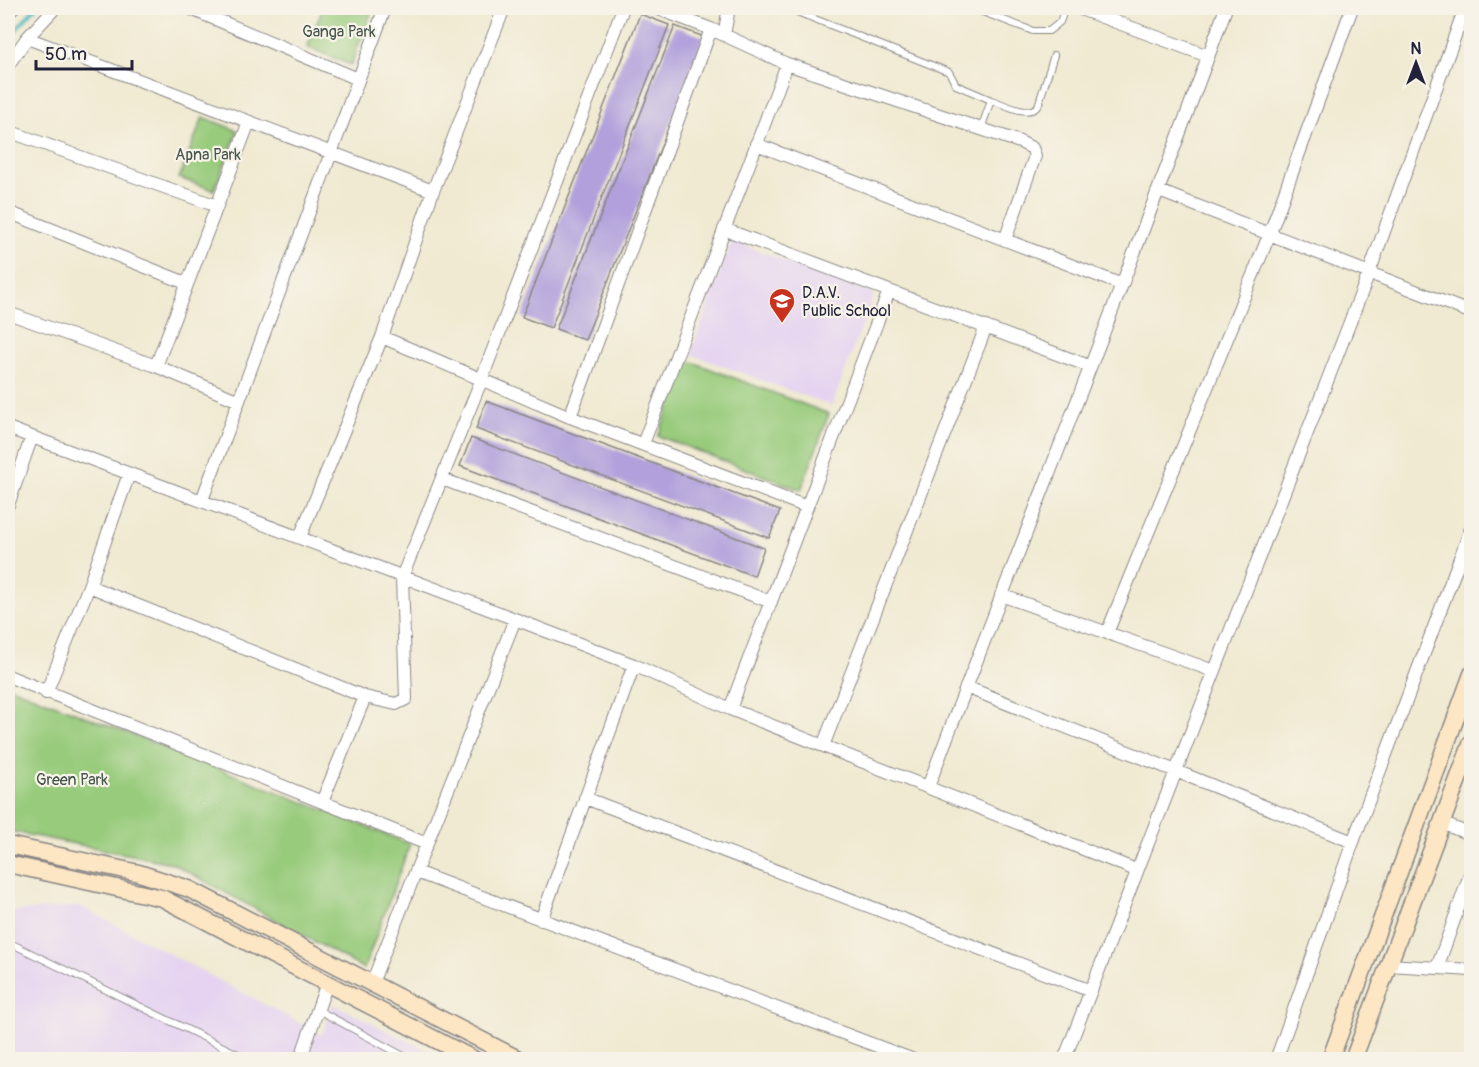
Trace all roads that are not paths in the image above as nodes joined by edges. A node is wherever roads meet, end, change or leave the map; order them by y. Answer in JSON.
{"nodes":[{"id":1,"x":13,"y":8,"type":"edge"},
{"id":2,"x":55,"y":8,"type":"edge"},
{"id":3,"x":189,"y":8,"type":"edge"},
{"id":4,"x":385,"y":8,"type":"edge"},
{"id":5,"x":504,"y":8,"type":"edge"},
{"id":6,"x":623,"y":8,"type":"edge"},
{"id":7,"x":656,"y":8,"type":"edge"},
{"id":8,"x":729,"y":8,"type":"edge"},
{"id":9,"x":972,"y":8,"type":"edge"},
{"id":10,"x":1065,"y":8,"type":"edge"},
{"id":11,"x":1078,"y":8,"type":"edge"},
{"id":12,"x":1226,"y":8,"type":"edge"},
{"id":13,"x":1352,"y":8,"type":"edge"},
{"id":14,"x":1465,"y":8,"type":"edge"},
{"id":15,"x":792,"y":10,"type":"dead end"},
{"id":16,"x":8,"y":14,"type":"edge"},
{"id":17,"x":711,"y":29,"type":"junction"},
{"id":18,"x":724,"y":35,"type":"junction"},
{"id":19,"x":27,"y":38,"type":"junction"},
{"id":20,"x":1054,"y":55,"type":"dead end"},
{"id":21,"x":1208,"y":56,"type":"junction"},
{"id":22,"x":787,"y":64,"type":"junction"},
{"id":23,"x":8,"y":66,"type":"edge"},
{"id":24,"x":358,"y":79,"type":"junction"},
{"id":25,"x":991,"y":100,"type":"junction"},
{"id":26,"x":249,"y":122,"type":"junction"},
{"id":27,"x":981,"y":129,"type":"junction"},
{"id":28,"x":8,"y":131,"type":"edge"},
{"id":29,"x":756,"y":144,"type":"junction"},
{"id":30,"x":332,"y":152,"type":"junction"},
{"id":31,"x":434,"y":191,"type":"junction"},
{"id":32,"x":1159,"y":191,"type":"junction"},
{"id":33,"x":217,"y":206,"type":"junction"},
{"id":34,"x":8,"y":212,"type":"edge"},
{"id":35,"x":724,"y":229,"type":"junction"},
{"id":36,"x":1270,"y":233,"type":"junction"},
{"id":37,"x":1005,"y":240,"type":"junction"},
{"id":38,"x":1369,"y":273,"type":"junction"},
{"id":39,"x":186,"y":283,"type":"junction"},
{"id":40,"x":1120,"y":284,"type":"junction"},
{"id":41,"x":889,"y":291,"type":"junction"},
{"id":42,"x":8,"y":313,"type":"edge"},
{"id":43,"x":1472,"y":313,"type":"edge"},
{"id":44,"x":986,"y":327,"type":"junction"},
{"id":45,"x":382,"y":337,"type":"junction"},
{"id":46,"x":156,"y":366,"type":"junction"},
{"id":47,"x":1089,"y":366,"type":"junction"},
{"id":48,"x":481,"y":381,"type":"junction"},
{"id":49,"x":239,"y":401,"type":"junction"},
{"id":50,"x":570,"y":417,"type":"junction"},
{"id":51,"x":8,"y":428,"type":"edge"},
{"id":52,"x":31,"y":439,"type":"junction"},
{"id":53,"x":643,"y":444,"type":"junction"},
{"id":54,"x":129,"y":474,"type":"junction"},
{"id":55,"x":442,"y":479,"type":"junction"},
{"id":56,"x":202,"y":500,"type":"junction"},
{"id":57,"x":8,"y":505,"type":"edge"},
{"id":58,"x":807,"y":507,"type":"junction"},
{"id":59,"x":1472,"y":526,"type":"edge"},
{"id":60,"x":300,"y":537,"type":"junction"},
{"id":61,"x":402,"y":577,"type":"junction"},
{"id":62,"x":89,"y":586,"type":"junction"},
{"id":63,"x":1001,"y":595,"type":"junction"},
{"id":64,"x":771,"y":602,"type":"junction"},
{"id":65,"x":515,"y":619,"type":"junction"},
{"id":66,"x":1107,"y":633,"type":"junction"},
{"id":67,"x":634,"y":665,"type":"junction"},
{"id":68,"x":1214,"y":671,"type":"junction"},
{"id":69,"x":1472,"y":674,"type":"edge"},
{"id":70,"x":8,"y":676,"type":"edge"},
{"id":71,"x":966,"y":687,"type":"junction"},
{"id":72,"x":46,"y":693,"type":"junction"},
{"id":73,"x":365,"y":697,"type":"junction"},
{"id":74,"x":730,"y":709,"type":"junction"},
{"id":75,"x":1472,"y":742,"type":"edge"},
{"id":76,"x":823,"y":746,"type":"junction"},
{"id":77,"x":1175,"y":771,"type":"junction"},
{"id":78,"x":928,"y":787,"type":"junction"},
{"id":79,"x":585,"y":798,"type":"junction"},
{"id":80,"x":322,"y":802,"type":"junction"},
{"id":81,"x":1441,"y":824,"type":"junction"},
{"id":82,"x":1472,"y":835,"type":"edge"},
{"id":83,"x":1353,"y":842,"type":"junction"},
{"id":84,"x":427,"y":844,"type":"junction"},
{"id":85,"x":8,"y":845,"type":"edge"},
{"id":86,"x":8,"y":864,"type":"edge"},
{"id":87,"x":1472,"y":869,"type":"edge"},
{"id":88,"x":1136,"y":870,"type":"junction"},
{"id":89,"x":416,"y":872,"type":"junction"},
{"id":90,"x":541,"y":920,"type":"junction"},
{"id":91,"x":8,"y":942,"type":"edge"},
{"id":92,"x":1388,"y":964,"type":"junction"},
{"id":93,"x":1437,"y":968,"type":"junction"},
{"id":94,"x":1472,"y":970,"type":"edge"},
{"id":95,"x":327,"y":983,"type":"junction"},
{"id":96,"x":372,"y":983,"type":"junction"},
{"id":97,"x":1090,"y":990,"type":"junction"},
{"id":98,"x":318,"y":1010,"type":"junction"},
{"id":99,"x":250,"y":1059,"type":"edge"},
{"id":100,"x":300,"y":1059,"type":"edge"},
{"id":101,"x":411,"y":1059,"type":"edge"},
{"id":102,"x":475,"y":1059,"type":"edge"},
{"id":103,"x":520,"y":1059,"type":"edge"},
{"id":104,"x":914,"y":1059,"type":"edge"},
{"id":105,"x":1064,"y":1059,"type":"edge"},
{"id":106,"x":1276,"y":1059,"type":"edge"},
{"id":107,"x":1330,"y":1059,"type":"edge"},
{"id":108,"x":1353,"y":1059,"type":"edge"}],
"edges":[{"from":1,"to":16,"type":"street"},
{"from":2,"to":19,"type":"street"},
{"from":3,"to":24,"type":"street"},
{"from":4,"to":24,"type":"street"},
{"from":5,"to":31,"type":"street"},
{"from":6,"to":48,"type":"street"},
{"from":7,"to":17,"type":"street"},
{"from":8,"to":18,"type":"street"},
{"from":9,"to":10,"type":"lane"},
{"from":11,"to":21,"type":"street"},
{"from":12,"to":21,"type":"street"},
{"from":13,"to":36,"type":"street"},
{"from":14,"to":38,"type":"street"},
{"from":15,"to":25,"type":"lane"},
{"from":17,"to":18,"type":"street"},
{"from":17,"to":50,"type":"street"},
{"from":18,"to":22,"type":"street"},
{"from":19,"to":23,"type":"street"},
{"from":19,"to":26,"type":"street"},
{"from":20,"to":25,"type":"lane"},
{"from":21,"to":32,"type":"street"},
{"from":22,"to":27,"type":"street"},
{"from":22,"to":29,"type":"street"},
{"from":24,"to":30,"type":"street"},
{"from":25,"to":27,"type":"lane"},
{"from":26,"to":30,"type":"street"},
{"from":26,"to":33,"type":"street"},
{"from":27,"to":37,"type":"street"},
{"from":28,"to":33,"type":"street"},
{"from":29,"to":35,"type":"street"},
{"from":29,"to":37,"type":"street"},
{"from":30,"to":31,"type":"street"},
{"from":30,"to":49,"type":"street"},
{"from":31,"to":45,"type":"street"},
{"from":32,"to":36,"type":"street"},
{"from":32,"to":40,"type":"street"},
{"from":33,"to":39,"type":"street"},
{"from":34,"to":39,"type":"street"},
{"from":35,"to":41,"type":"street"},
{"from":35,"to":53,"type":"street"},
{"from":36,"to":38,"type":"street"},
{"from":36,"to":66,"type":"street"},
{"from":37,"to":40,"type":"street"},
{"from":38,"to":43,"type":"street"},
{"from":38,"to":68,"type":"street"},
{"from":39,"to":46,"type":"street"},
{"from":40,"to":47,"type":"street"},
{"from":41,"to":44,"type":"street"},
{"from":41,"to":58,"type":"street"},
{"from":42,"to":46,"type":"street"},
{"from":44,"to":47,"type":"street"},
{"from":44,"to":76,"type":"street"},
{"from":45,"to":48,"type":"street"},
{"from":45,"to":60,"type":"street"},
{"from":46,"to":49,"type":"street"},
{"from":47,"to":63,"type":"street"},
{"from":48,"to":50,"type":"street"},
{"from":48,"to":55,"type":"street"},
{"from":49,"to":56,"type":"street"},
{"from":50,"to":53,"type":"street"},
{"from":51,"to":52,"type":"street"},
{"from":52,"to":54,"type":"street"},
{"from":52,"to":57,"type":"street"},
{"from":53,"to":58,"type":"street"},
{"from":54,"to":56,"type":"street"},
{"from":54,"to":62,"type":"street"},
{"from":55,"to":61,"type":"street"},
{"from":55,"to":64,"type":"street"},
{"from":56,"to":60,"type":"street"},
{"from":58,"to":64,"type":"street"},
{"from":59,"to":83,"type":"street"},
{"from":60,"to":61,"type":"street"},
{"from":61,"to":65,"type":"street"},
{"from":61,"to":73,"type":"street"},
{"from":62,"to":72,"type":"street"},
{"from":62,"to":73,"type":"street"},
{"from":63,"to":66,"type":"street"},
{"from":63,"to":71,"type":"street"},
{"from":64,"to":74,"type":"street"},
{"from":65,"to":67,"type":"street"},
{"from":65,"to":84,"type":"street"},
{"from":66,"to":68,"type":"street"},
{"from":67,"to":74,"type":"street"},
{"from":67,"to":79,"type":"street"},
{"from":68,"to":77,"type":"street"},
{"from":69,"to":107,"type":"street"},
{"from":70,"to":72,"type":"street"},
{"from":71,"to":77,"type":"street"},
{"from":71,"to":78,"type":"street"},
{"from":72,"to":80,"type":"street"},
{"from":73,"to":80,"type":"street"},
{"from":74,"to":76,"type":"street"},
{"from":75,"to":81,"type":"street"},
{"from":76,"to":78,"type":"street"},
{"from":77,"to":83,"type":"street"},
{"from":77,"to":88,"type":"street"},
{"from":78,"to":88,"type":"street"},
{"from":79,"to":90,"type":"street"},
{"from":79,"to":97,"type":"street"},
{"from":80,"to":84,"type":"street"},
{"from":81,"to":82,"type":"street"},
{"from":81,"to":92,"type":"street"},
{"from":83,"to":106,"type":"street"},
{"from":84,"to":89,"type":"street"},
{"from":85,"to":96,"type":"street"},
{"from":86,"to":95,"type":"street"},
{"from":87,"to":93,"type":"street"},
{"from":88,"to":97,"type":"street"},
{"from":89,"to":90,"type":"street"},
{"from":89,"to":96,"type":"street"},
{"from":90,"to":104,"type":"street"},
{"from":91,"to":99,"type":"lane"},
{"from":92,"to":93,"type":"street"},
{"from":92,"to":108,"type":"street"},
{"from":93,"to":94,"type":"street"},
{"from":95,"to":98,"type":"street"},
{"from":95,"to":102,"type":"street"},
{"from":96,"to":103,"type":"street"},
{"from":97,"to":105,"type":"street"},
{"from":98,"to":100,"type":"street"},
{"from":98,"to":101,"type":"lane"}]}
